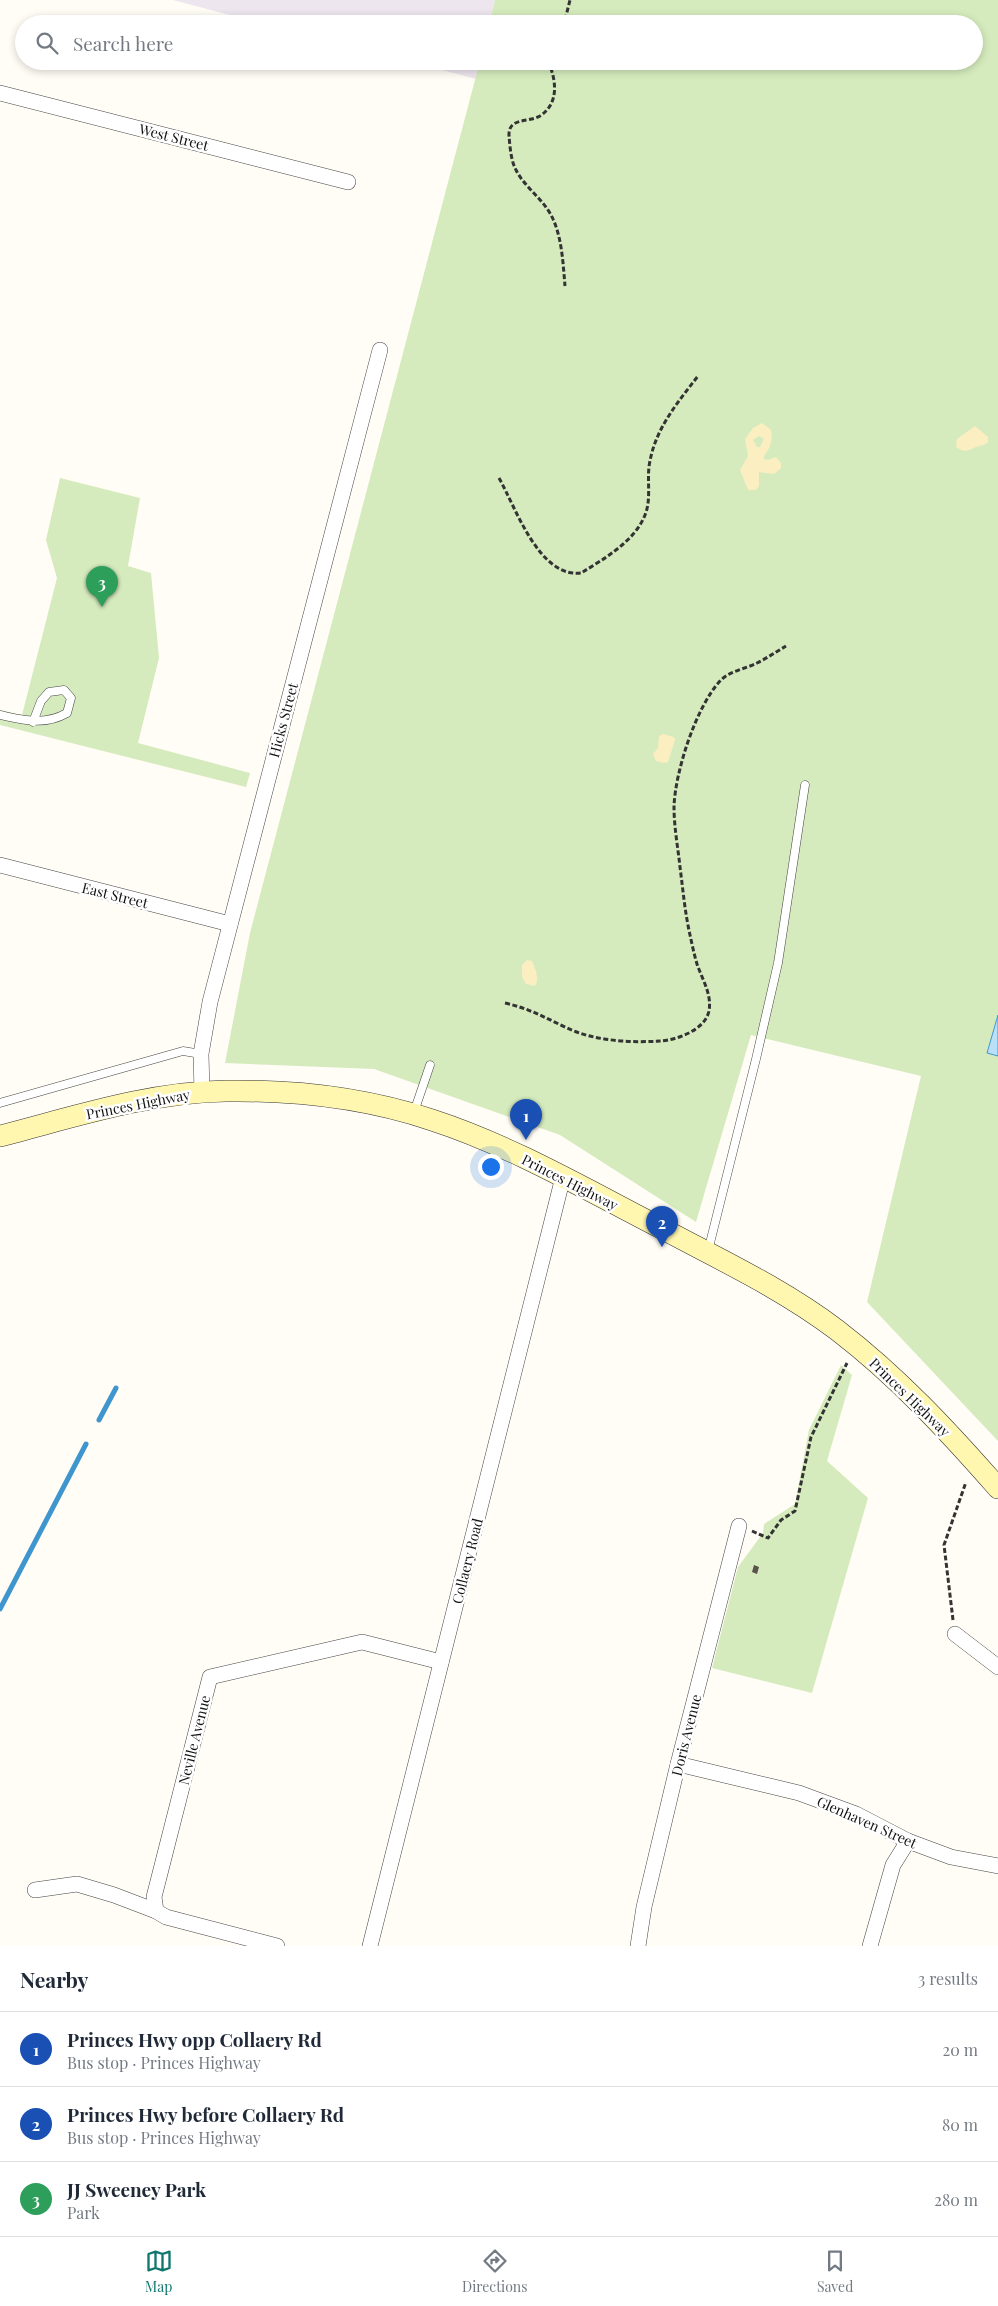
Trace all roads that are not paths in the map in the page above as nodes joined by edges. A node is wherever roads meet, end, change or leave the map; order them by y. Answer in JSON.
{"nodes":[{"id":1,"x":0,"y":94,"type":"edge"},
{"id":2,"x":348,"y":182,"type":"dead end"},
{"id":3,"x":380,"y":350,"type":"dead end"},
{"id":4,"x":0,"y":714,"type":"edge"},
{"id":5,"x":33,"y":722,"type":"junction"},
{"id":6,"x":805,"y":785,"type":"dead end"},
{"id":7,"x":0,"y":865,"type":"edge"},
{"id":8,"x":230,"y":924,"type":"junction"},
{"id":9,"x":201,"y":1054,"type":"junction"},
{"id":10,"x":430,"y":1065,"type":"dead end"},
{"id":11,"x":202,"y":1092,"type":"junction"},
{"id":12,"x":0,"y":1103,"type":"edge"},
{"id":13,"x":413,"y":1114,"type":"junction"},
{"id":14,"x":0,"y":1136,"type":"edge"},
{"id":15,"x":563,"y":1177,"type":"junction"},
{"id":16,"x":708,"y":1253,"type":"junction"},
{"id":17,"x":998,"y":1488,"type":"edge"},
{"id":18,"x":739,"y":1526,"type":"road end"},
{"id":19,"x":955,"y":1634,"type":"road end"},
{"id":20,"x":441,"y":1662,"type":"junction"},
{"id":21,"x":998,"y":1668,"type":"edge"},
{"id":22,"x":678,"y":1764,"type":"junction"},
{"id":23,"x":908,"y":1842,"type":"junction"},
{"id":24,"x":998,"y":1866,"type":"edge"},
{"id":25,"x":35,"y":1890,"type":"dead end"},
{"id":26,"x":156,"y":1911,"type":"junction"},
{"id":27,"x":237,"y":1941,"type":"edge"},
{"id":28,"x":277,"y":1946,"type":"edge"},
{"id":29,"x":370,"y":1946,"type":"edge"},
{"id":30,"x":638,"y":1946,"type":"edge"},
{"id":31,"x":870,"y":1946,"type":"edge"}],
"edges":[{"from":1,"to":2,"type":"street","name":"West Street"},
{"from":3,"to":8,"type":"street","name":"Hicks Street"},
{"from":4,"to":5,"type":"lane"},
{"from":5,"to":5,"type":"lane"},
{"from":6,"to":16,"type":"lane"},
{"from":7,"to":8,"type":"street","name":"East Street"},
{"from":8,"to":9,"type":"street","name":"Hicks Street"},
{"from":9,"to":11,"type":"street","name":"Hicks Street"},
{"from":9,"to":12,"type":"lane"},
{"from":10,"to":13,"type":"lane"},
{"from":11,"to":13,"type":"main road","name":"Princes Highway"},
{"from":11,"to":14,"type":"main road","name":"Princes Highway"},
{"from":13,"to":15,"type":"main road","name":"Princes Highway"},
{"from":15,"to":16,"type":"main road","name":"Princes Highway"},
{"from":15,"to":20,"type":"street","name":"Collaery Road"},
{"from":16,"to":17,"type":"main road","name":"Princes Highway"},
{"from":18,"to":22,"type":"street","name":"Doris Avenue"},
{"from":19,"to":21,"type":"street"},
{"from":20,"to":26,"type":"street","name":"Neville Avenue"},
{"from":20,"to":29,"type":"street","name":"Collaery Road"},
{"from":22,"to":23,"type":"street","name":"Glenhaven Street"},
{"from":22,"to":30,"type":"street","name":"Doris Avenue"},
{"from":23,"to":24,"type":"street","name":"Glenhaven Street"},
{"from":23,"to":31,"type":"street"},
{"from":25,"to":26,"type":"street"},
{"from":26,"to":27,"type":"street"},
{"from":27,"to":28,"type":"street"}]}
